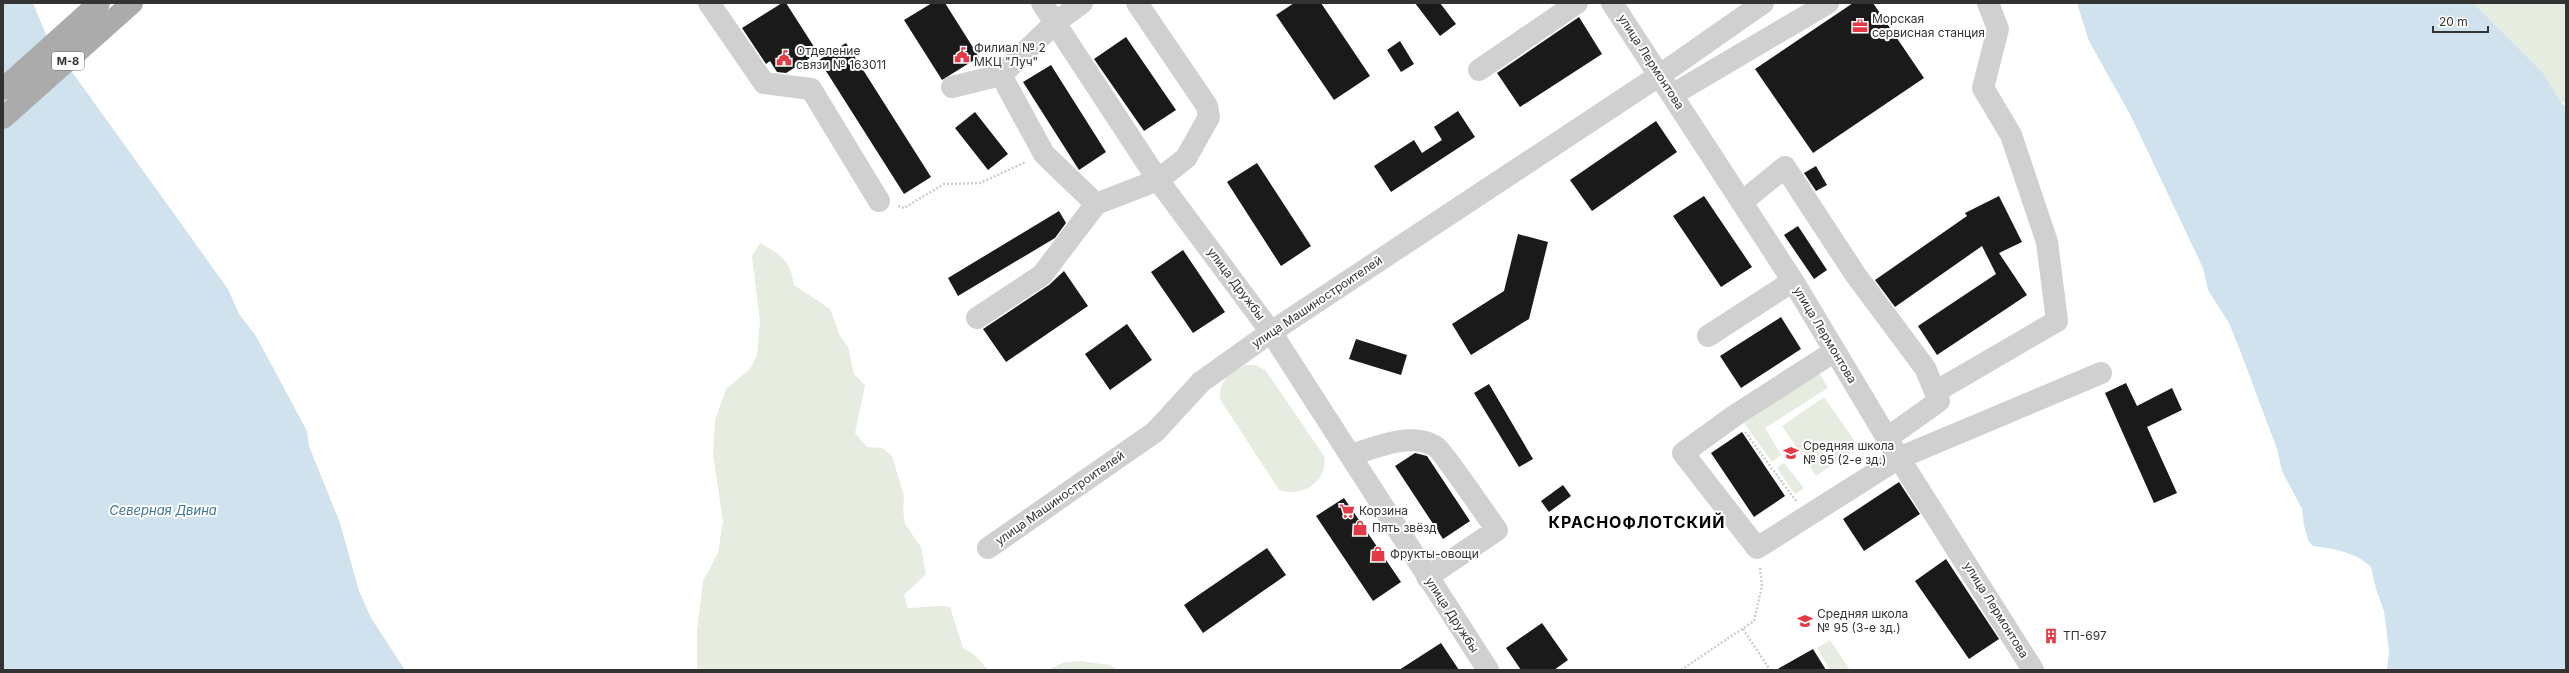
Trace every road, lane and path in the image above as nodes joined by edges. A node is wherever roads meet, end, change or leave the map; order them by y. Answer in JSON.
{"nodes":[{"id":1,"x":99,"y":3,"type":"edge"},
{"id":2,"x":132,"y":3,"type":"edge"},
{"id":3,"x":709,"y":3,"type":"edge"},
{"id":4,"x":1042,"y":3,"type":"edge"},
{"id":5,"x":1082,"y":3,"type":"edge"},
{"id":6,"x":1137,"y":3,"type":"edge"},
{"id":7,"x":1577,"y":3,"type":"edge"},
{"id":8,"x":1612,"y":3,"type":"edge"},
{"id":9,"x":1763,"y":3,"type":"edge"},
{"id":10,"x":1828,"y":3,"type":"edge"},
{"id":11,"x":1988,"y":3,"type":"edge"},
{"id":12,"x":1055,"y":23,"type":"junction"},
{"id":13,"x":1479,"y":70,"type":"dead end"},
{"id":14,"x":1001,"y":75,"type":"junction"},
{"id":15,"x":1660,"y":75,"type":"junction"},
{"id":16,"x":952,"y":87,"type":"dead end"},
{"id":17,"x":3,"y":89,"type":"edge"},
{"id":18,"x":1672,"y":95,"type":"junction"},
{"id":19,"x":3,"y":118,"type":"edge"},
{"id":20,"x":1044,"y":154,"type":"junction"},
{"id":21,"x":1158,"y":180,"type":"junction"},
{"id":22,"x":879,"y":201,"type":"joint"},
{"id":23,"x":1742,"y":202,"type":"junction"},
{"id":24,"x":1096,"y":204,"type":"junction"},
{"id":25,"x":1793,"y":281,"type":"junction"},
{"id":26,"x":977,"y":318,"type":"dead end"},
{"id":27,"x":1271,"y":332,"type":"junction"},
{"id":28,"x":1708,"y":336,"type":"dead end"},
{"id":29,"x":1834,"y":351,"type":"junction"},
{"id":30,"x":2101,"y":373,"type":"dead end"},
{"id":31,"x":1936,"y":392,"type":"junction"},
{"id":32,"x":1734,"y":416,"type":"junction"},
{"id":33,"x":1887,"y":438,"type":"junction"},
{"id":34,"x":1352,"y":455,"type":"junction"},
{"id":35,"x":1899,"y":458,"type":"junction"},
{"id":36,"x":1808,"y":517,"type":"junction"},
{"id":37,"x":988,"y":548,"type":"dead end"},
{"id":38,"x":1757,"y":548,"type":"junction"},
{"id":39,"x":1427,"y":577,"type":"junction"},
{"id":40,"x":1742,"y":629,"type":"junction"},
{"id":41,"x":1488,"y":670,"type":"edge"},
{"id":42,"x":1681,"y":670,"type":"edge"},
{"id":43,"x":1770,"y":670,"type":"edge"},
{"id":44,"x":2033,"y":670,"type":"edge"}],
"edges":[{"from":1,"to":17,"type":"main road","number":"М-8"},
{"from":2,"to":19,"type":"main road","number":"М-8"},
{"from":3,"to":22,"type":"street"},
{"from":4,"to":12,"type":"street","name":"улица Дружбы"},
{"from":5,"to":12,"type":"street"},
{"from":6,"to":21,"type":"street"},
{"from":7,"to":13,"type":"street"},
{"from":8,"to":15,"type":"street","name":"улица Лермонтова"},
{"from":9,"to":15,"type":"street","name":"улица Машиностроителей"},
{"from":10,"to":18,"type":"street"},
{"from":11,"to":31,"type":"street"},
{"from":12,"to":14,"type":"street"},
{"from":12,"to":21,"type":"street","name":"улица Дружбы"},
{"from":14,"to":16,"type":"street"},
{"from":14,"to":20,"type":"street"},
{"from":15,"to":18,"type":"street","name":"улица Лермонтова"},
{"from":15,"to":27,"type":"street","name":"улица Машиностроителей"},
{"from":18,"to":23,"type":"street","name":"улица Лермонтова"},
{"from":20,"to":22,"type":"path"},
{"from":20,"to":24,"type":"street"},
{"from":21,"to":24,"type":"street"},
{"from":21,"to":27,"type":"street","name":"улица Дружбы"},
{"from":23,"to":25,"type":"street","name":"улица Лермонтова"},
{"from":23,"to":31,"type":"street"},
{"from":24,"to":26,"type":"street"},
{"from":25,"to":28,"type":"street"},
{"from":25,"to":29,"type":"street","name":"улица Лермонтова"},
{"from":27,"to":34,"type":"street","name":"улица Дружбы"},
{"from":27,"to":37,"type":"street","name":"улица Машиностроителей"},
{"from":29,"to":32,"type":"street"},
{"from":29,"to":33,"type":"street","name":"улица Лермонтова"},
{"from":30,"to":35,"type":"street"},
{"from":31,"to":33,"type":"street"},
{"from":32,"to":36,"type":"path"},
{"from":32,"to":38,"type":"street"},
{"from":33,"to":35,"type":"street","name":"улица Лермонтова"},
{"from":34,"to":39,"type":"street","name":"улица Дружбы"},
{"from":34,"to":39,"type":"street"},
{"from":35,"to":36,"type":"street"},
{"from":35,"to":44,"type":"street","name":"улица Лермонтова"},
{"from":36,"to":38,"type":"street"},
{"from":38,"to":40,"type":"path"},
{"from":39,"to":41,"type":"street","name":"улица Дружбы"},
{"from":40,"to":42,"type":"path"},
{"from":40,"to":43,"type":"path"}]}
